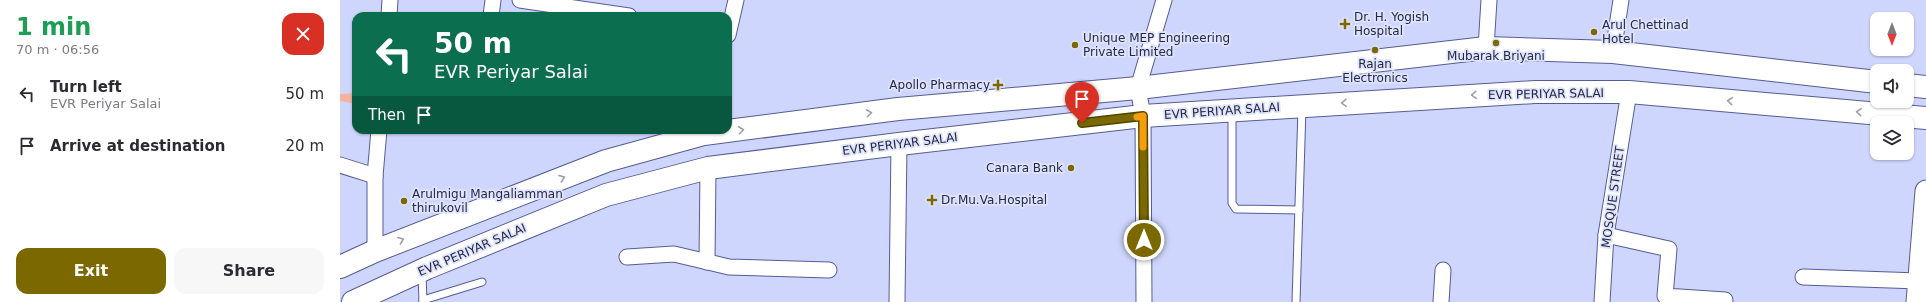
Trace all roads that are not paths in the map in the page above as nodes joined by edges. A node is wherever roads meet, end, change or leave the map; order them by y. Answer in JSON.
{"nodes":[{"id":1,"x":390,"y":0,"type":"edge"},
{"id":2,"x":493,"y":0,"type":"edge"},
{"id":3,"x":520,"y":0,"type":"edge"},
{"id":4,"x":736,"y":0,"type":"edge"},
{"id":5,"x":1164,"y":0,"type":"edge"},
{"id":6,"x":1488,"y":0,"type":"edge"},
{"id":7,"x":1621,"y":0,"type":"edge"},
{"id":8,"x":389,"y":12,"type":"edge"},
{"id":9,"x":492,"y":12,"type":"edge"},
{"id":10,"x":602,"y":12,"type":"edge"},
{"id":11,"x":732,"y":16,"type":"edge"},
{"id":12,"x":1486,"y":48,"type":"junction"},
{"id":13,"x":1613,"y":52,"type":"junction"},
{"id":14,"x":1870,"y":81,"type":"edge"},
{"id":15,"x":1914,"y":86,"type":"edge"},
{"id":16,"x":1926,"y":87,"type":"edge"},
{"id":17,"x":1138,"y":88,"type":"junction"},
{"id":18,"x":1629,"y":92,"type":"junction"},
{"id":19,"x":1302,"y":106,"type":"junction"},
{"id":20,"x":1232,"y":110,"type":"junction"},
{"id":21,"x":1143,"y":116,"type":"junction"},
{"id":22,"x":1926,"y":118,"type":"edge"},
{"id":23,"x":732,"y":129,"type":"edge"},
{"id":24,"x":379,"y":134,"type":"edge"},
{"id":25,"x":698,"y":134,"type":"edge"},
{"id":26,"x":899,"y":144,"type":"junction"},
{"id":27,"x":340,"y":165,"type":"edge"},
{"id":28,"x":708,"y":168,"type":"junction"},
{"id":29,"x":375,"y":176,"type":"junction"},
{"id":30,"x":1926,"y":191,"type":"edge"},
{"id":31,"x":1299,"y":210,"type":"junction"},
{"id":32,"x":1606,"y":235,"type":"junction"},
{"id":33,"x":375,"y":251,"type":"junction"},
{"id":34,"x":627,"y":257,"type":"dead end"},
{"id":35,"x":707,"y":262,"type":"junction"},
{"id":36,"x":340,"y":267,"type":"edge"},
{"id":37,"x":422,"y":270,"type":"junction"},
{"id":38,"x":829,"y":270,"type":"dead end"},
{"id":39,"x":1443,"y":270,"type":"dead end"},
{"id":40,"x":1803,"y":277,"type":"dead end"},
{"id":41,"x":1919,"y":281,"type":"junction"},
{"id":42,"x":482,"y":282,"type":"dead end"},
{"id":43,"x":1725,"y":300,"type":"dead end"},
{"id":44,"x":423,"y":301,"type":"edge"},
{"id":45,"x":353,"y":302,"type":"edge"},
{"id":46,"x":897,"y":302,"type":"edge"},
{"id":47,"x":1144,"y":302,"type":"edge"},
{"id":48,"x":1296,"y":302,"type":"edge"},
{"id":49,"x":1441,"y":302,"type":"edge"},
{"id":50,"x":1602,"y":302,"type":"edge"},
{"id":51,"x":1917,"y":302,"type":"edge"}],
"edges":[{"from":1,"to":8,"type":"street"},
{"from":2,"to":9,"type":"street"},
{"from":3,"to":10,"type":"street"},
{"from":4,"to":11,"type":"street"},
{"from":5,"to":17,"type":"street"},
{"from":6,"to":12,"type":"street"},
{"from":7,"to":13,"type":"street"},
{"from":12,"to":13,"type":"main road"},
{"from":12,"to":17,"type":"main road"},
{"from":13,"to":14,"type":"main road"},
{"from":15,"to":16,"type":"main road"},
{"from":17,"to":21,"type":"street"},
{"from":23,"to":17,"type":"main road","one_way":true},
{"from":18,"to":19,"type":"main road","name":"EVR PERIYAR SALAI","one_way":true},
{"from":22,"to":18,"type":"main road","name":"EVR PERIYAR SALAI","one_way":true},
{"from":18,"to":32,"type":"street","name":"MOSQUE STREET"},
{"from":19,"to":20,"type":"main road","name":"EVR PERIYAR SALAI"},
{"from":19,"to":31,"type":"lane"},
{"from":20,"to":21,"type":"main road","name":"EVR PERIYAR SALAI"},
{"from":20,"to":31,"type":"lane"},
{"from":21,"to":26,"type":"main road","name":"EVR PERIYAR SALAI"},
{"from":21,"to":47,"type":"street"},
{"from":24,"to":29,"type":"street"},
{"from":33,"to":25,"type":"main road","one_way":true},
{"from":26,"to":28,"type":"main road","name":"EVR PERIYAR SALAI"},
{"from":26,"to":46,"type":"street"},
{"from":27,"to":29,"type":"street"},
{"from":28,"to":35,"type":"street"},
{"from":28,"to":37,"type":"main road","name":"EVR PERIYAR SALAI"},
{"from":29,"to":33,"type":"street"},
{"from":30,"to":41,"type":"street"},
{"from":31,"to":48,"type":"lane"},
{"from":32,"to":43,"type":"street"},
{"from":32,"to":50,"type":"street","name":"MOSQUE STREET"},
{"from":33,"to":36,"type":"main road"},
{"from":34,"to":35,"type":"street"},
{"from":35,"to":38,"type":"street"},
{"from":37,"to":44,"type":"lane"},
{"from":37,"to":45,"type":"main road","name":"EVR PERIYAR SALAI"},
{"from":39,"to":49,"type":"street"},
{"from":40,"to":41,"type":"street"},
{"from":41,"to":51,"type":"street"},
{"from":42,"to":44,"type":"lane"}]}
